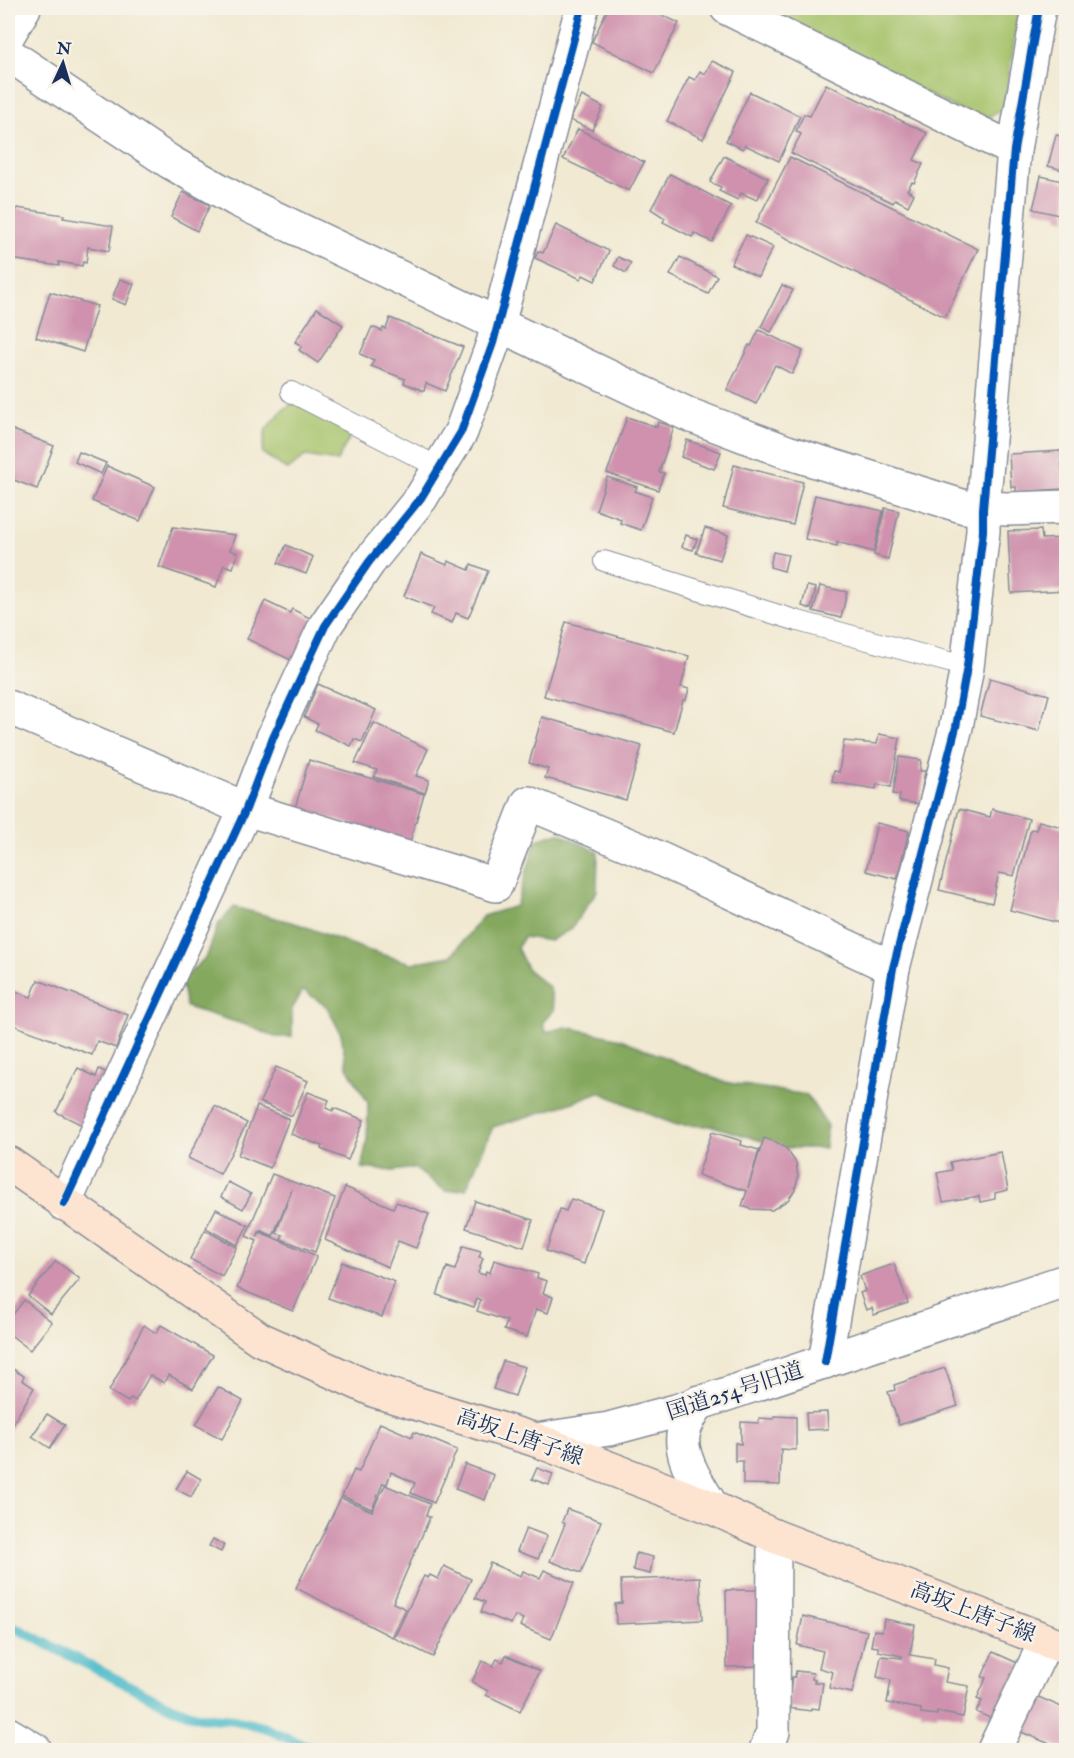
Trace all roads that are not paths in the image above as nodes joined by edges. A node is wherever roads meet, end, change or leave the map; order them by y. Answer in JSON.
{"nodes":[{"id":1,"x":24,"y":8,"type":"edge"},
{"id":2,"x":582,"y":8,"type":"edge"},
{"id":3,"x":727,"y":8,"type":"edge"},
{"id":4,"x":1039,"y":8,"type":"edge"},
{"id":5,"x":8,"y":34,"type":"edge"},
{"id":6,"x":8,"y":54,"type":"edge"},
{"id":7,"x":1014,"y":150,"type":"junction"},
{"id":8,"x":498,"y":325,"type":"junction"},
{"id":9,"x":291,"y":393,"type":"dead end"},
{"id":10,"x":440,"y":468,"type":"junction"},
{"id":11,"x":1066,"y":507,"type":"edge"},
{"id":12,"x":983,"y":509,"type":"junction"},
{"id":13,"x":604,"y":561,"type":"dead end"},
{"id":14,"x":967,"y":667,"type":"junction"},
{"id":15,"x":8,"y":706,"type":"edge"},
{"id":16,"x":246,"y":808,"type":"junction"},
{"id":17,"x":893,"y":968,"type":"junction"},
{"id":18,"x":8,"y":1163,"type":"edge"},
{"id":19,"x":64,"y":1203,"type":"junction"},
{"id":20,"x":1066,"y":1281,"type":"edge"},
{"id":21,"x":825,"y":1362,"type":"junction"},
{"id":22,"x":699,"y":1402,"type":"junction"},
{"id":23,"x":536,"y":1440,"type":"junction"},
{"id":24,"x":713,"y":1508,"type":"junction"},
{"id":25,"x":774,"y":1536,"type":"junction"},
{"id":26,"x":1056,"y":1644,"type":"edge"},
{"id":27,"x":8,"y":1734,"type":"edge"},
{"id":28,"x":35,"y":1750,"type":"edge"},
{"id":29,"x":766,"y":1750,"type":"edge"},
{"id":30,"x":994,"y":1750,"type":"edge"}],
"edges":[{"from":1,"to":5,"type":"street"},
{"from":2,"to":8,"type":"street"},
{"from":3,"to":7,"type":"street"},
{"from":4,"to":7,"type":"street"},
{"from":6,"to":8,"type":"street"},
{"from":7,"to":12,"type":"street"},
{"from":8,"to":10,"type":"street"},
{"from":8,"to":12,"type":"street"},
{"from":9,"to":10,"type":"lane"},
{"from":10,"to":16,"type":"street"},
{"from":11,"to":12,"type":"street"},
{"from":12,"to":14,"type":"street"},
{"from":13,"to":14,"type":"lane"},
{"from":14,"to":17,"type":"street"},
{"from":15,"to":16,"type":"street"},
{"from":16,"to":17,"type":"street"},
{"from":16,"to":19,"type":"street"},
{"from":17,"to":21,"type":"street"},
{"from":18,"to":19,"type":"main road","name":"高坂上唐子線"},
{"from":19,"to":23,"type":"main road","name":"高坂上唐子線"},
{"from":20,"to":21,"type":"street","name":"国道254号旧道"},
{"from":21,"to":22,"type":"street","name":"国道254号旧道"},
{"from":22,"to":23,"type":"street","name":"国道254号旧道"},
{"from":22,"to":24,"type":"street"},
{"from":23,"to":24,"type":"main road","name":"高坂上唐子線"},
{"from":24,"to":25,"type":"main road","name":"高坂上唐子線"},
{"from":25,"to":26,"type":"main road","name":"高坂上唐子線"},
{"from":25,"to":29,"type":"street"},
{"from":26,"to":30,"type":"street"},
{"from":27,"to":28,"type":"street"}]}
